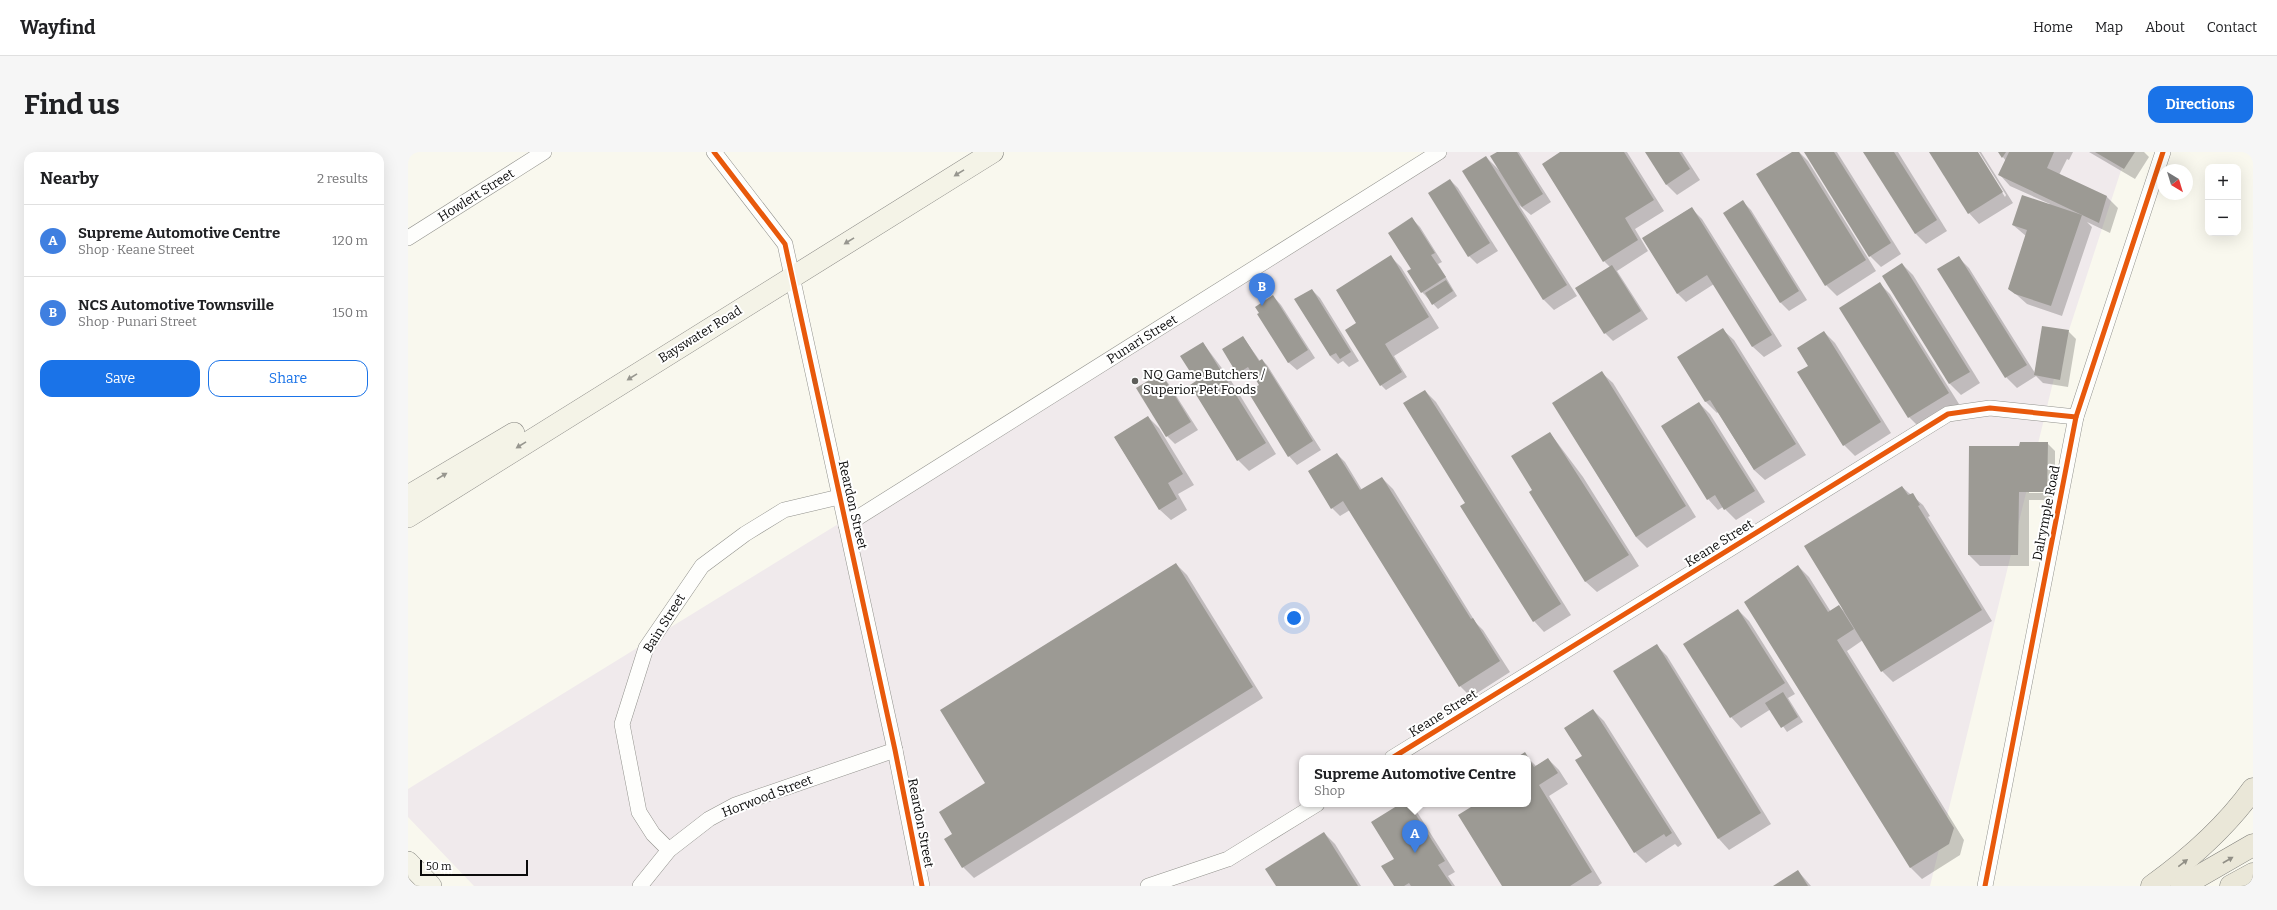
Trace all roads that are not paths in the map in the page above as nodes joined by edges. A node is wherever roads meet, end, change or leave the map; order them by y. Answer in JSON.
{"nodes":[{"id":1,"x":544,"y":152,"type":"edge"},
{"id":2,"x":714,"y":152,"type":"edge"},
{"id":3,"x":967,"y":152,"type":"edge"},
{"id":4,"x":992,"y":152,"type":"edge"},
{"id":5,"x":1438,"y":152,"type":"edge"},
{"id":6,"x":2163,"y":152,"type":"edge"},
{"id":7,"x":408,"y":238,"type":"edge"},
{"id":8,"x":790,"y":270,"type":"junction"},
{"id":9,"x":2076,"y":417,"type":"junction"},
{"id":10,"x":408,"y":496,"type":"edge"},
{"id":11,"x":839,"y":497,"type":"junction"},
{"id":12,"x":408,"y":517,"type":"edge"},
{"id":13,"x":846,"y":525,"type":"junction"},
{"id":14,"x":895,"y":750,"type":"junction"},
{"id":15,"x":1397,"y":755,"type":"edge"},
{"id":16,"x":2253,"y":789,"type":"edge"},
{"id":17,"x":1312,"y":807,"type":"edge"},
{"id":18,"x":2253,"y":846,"type":"edge"},
{"id":19,"x":669,"y":850,"type":"junction"},
{"id":20,"x":408,"y":862,"type":"edge"},
{"id":21,"x":2253,"y":874,"type":"edge"},
{"id":22,"x":431,"y":886,"type":"edge"},
{"id":23,"x":640,"y":886,"type":"edge"},
{"id":24,"x":922,"y":886,"type":"edge"},
{"id":25,"x":1148,"y":886,"type":"edge"},
{"id":26,"x":1985,"y":886,"type":"edge"},
{"id":27,"x":2152,"y":886,"type":"edge"},
{"id":28,"x":2182,"y":886,"type":"edge"},
{"id":29,"x":2231,"y":886,"type":"edge"}],
"edges":[{"from":1,"to":7,"type":"street","name":"Howlett Street"},
{"from":2,"to":8,"type":"street","name":"Reardon Street"},
{"from":3,"to":8,"type":"main road","name":"Bayswater Road"},
{"from":4,"to":8,"type":"main road","name":"Bayswater Road","one_way":true},
{"from":5,"to":13,"type":"street","name":"Punari Street"},
{"from":6,"to":9,"type":"street","name":"Dalrymple Road"},
{"from":10,"to":8,"type":"main road","name":"Bayswater Road","one_way":true},
{"from":8,"to":11,"type":"street","name":"Reardon Street"},
{"from":8,"to":12,"type":"main road","name":"Bayswater Road","one_way":true},
{"from":9,"to":15,"type":"street","name":"Keane Street"},
{"from":9,"to":26,"type":"street","name":"Dalrymple Road"},
{"from":11,"to":13,"type":"street","name":"Reardon Street"},
{"from":11,"to":19,"type":"street","name":"Bain Street"},
{"from":13,"to":14,"type":"street","name":"Reardon Street"},
{"from":14,"to":19,"type":"street","name":"Horwood Street"},
{"from":14,"to":24,"type":"street","name":"Reardon Street"},
{"from":27,"to":16,"type":"main road","one_way":true},
{"from":17,"to":25,"type":"street"},
{"from":28,"to":18,"type":"main road","one_way":true},
{"from":19,"to":23,"type":"street","name":"Horwood Street"},
{"from":20,"to":22,"type":"main road"},
{"from":21,"to":29,"type":"main road"}]}
